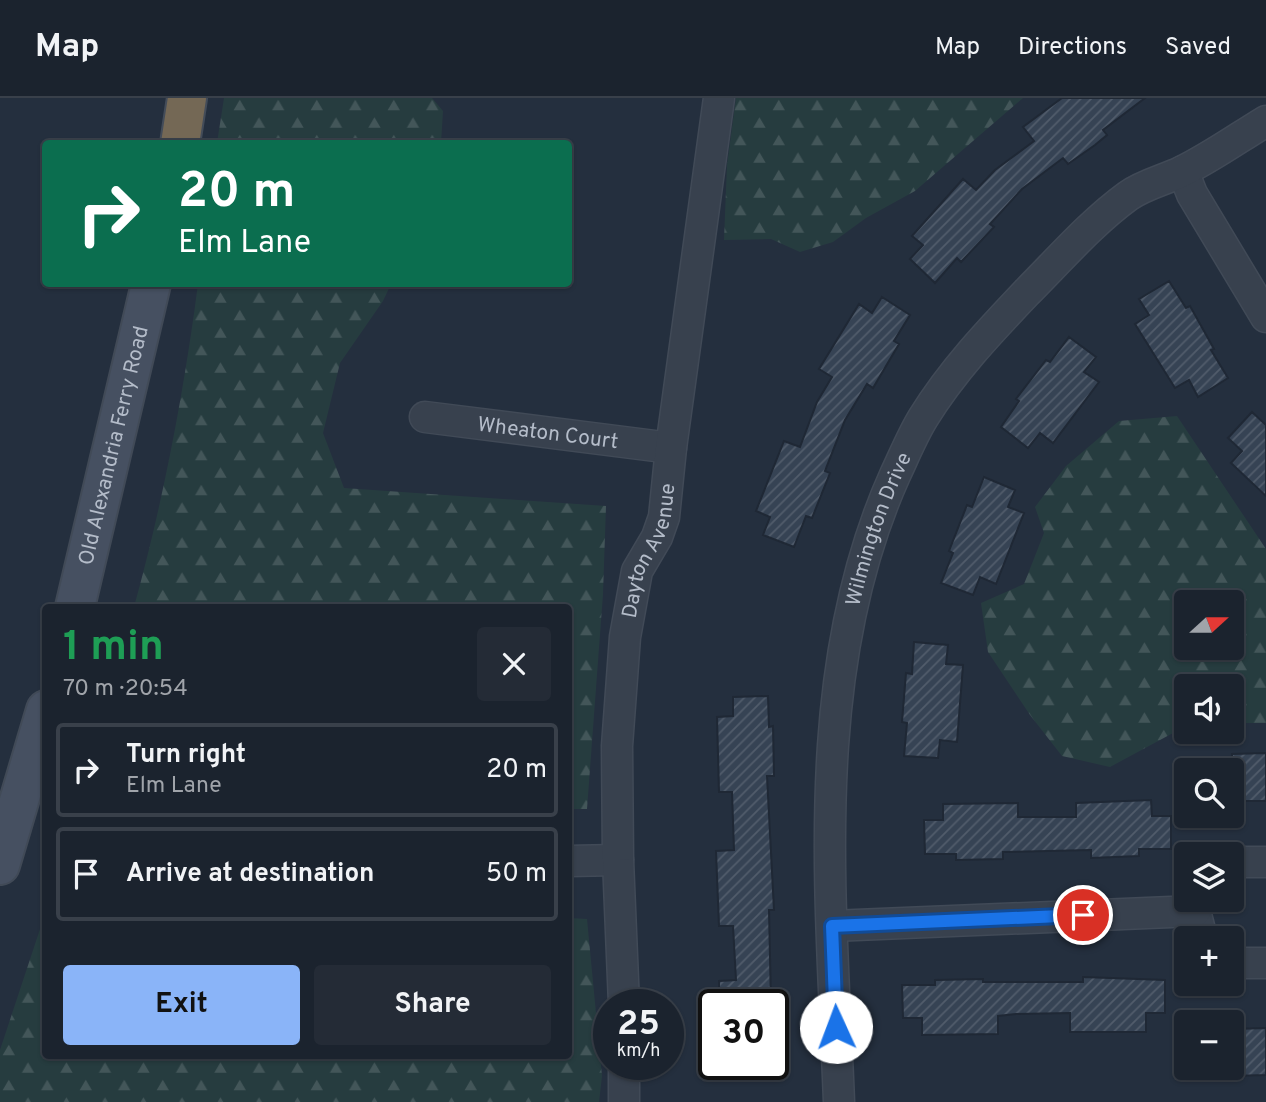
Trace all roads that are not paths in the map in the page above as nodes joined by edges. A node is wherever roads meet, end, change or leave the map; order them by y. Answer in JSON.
{"nodes":[{"id":1,"x":187,"y":98,"type":"edge"},
{"id":2,"x":719,"y":98,"type":"edge"},
{"id":3,"x":1266,"y":121,"type":"edge"},
{"id":4,"x":181,"y":140,"type":"edge"},
{"id":5,"x":1183,"y":171,"type":"junction"},
{"id":6,"x":150,"y":287,"type":"edge"},
{"id":7,"x":1266,"y":317,"type":"edge"},
{"id":8,"x":425,"y":417,"type":"dead end"},
{"id":9,"x":671,"y":448,"type":"junction"},
{"id":10,"x":76,"y":604,"type":"edge"},
{"id":11,"x":42,"y":723,"type":"edge"},
{"id":12,"x":618,"y":860,"type":"junction"},
{"id":13,"x":572,"y":861,"type":"edge"},
{"id":14,"x":1244,"y":862,"type":"edge"},
{"id":15,"x":1266,"y":862,"type":"edge"},
{"id":16,"x":0,"y":865,"type":"edge"},
{"id":17,"x":1199,"y":916,"type":"edge"},
{"id":18,"x":832,"y":926,"type":"junction"},
{"id":19,"x":1244,"y":963,"type":"edge"},
{"id":20,"x":1266,"y":963,"type":"edge"},
{"id":21,"x":623,"y":989,"type":"edge"},
{"id":22,"x":624,"y":1080,"type":"edge"},
{"id":23,"x":624,"y":1102,"type":"edge"},
{"id":24,"x":839,"y":1102,"type":"edge"}],
"edges":[{"from":1,"to":4,"type":"highway"},
{"from":2,"to":9,"type":"street","name":"Dayton Avenue"},
{"from":3,"to":5,"type":"street","name":"Wilmington Drive"},
{"from":5,"to":7,"type":"street"},
{"from":5,"to":18,"type":"street","name":"Wilmington Drive"},
{"from":6,"to":10,"type":"main road","name":"Old Alexandria Ferry Road"},
{"from":8,"to":9,"type":"street","name":"Wheaton Court"},
{"from":9,"to":12,"type":"street","name":"Dayton Avenue"},
{"from":11,"to":16,"type":"main road"},
{"from":12,"to":13,"type":"street"},
{"from":12,"to":21,"type":"street","name":"Dayton Avenue"},
{"from":14,"to":15,"type":"street"},
{"from":17,"to":18,"type":"street"},
{"from":18,"to":24,"type":"street","name":"Wilmington Drive"},
{"from":19,"to":20,"type":"street"},
{"from":22,"to":23,"type":"street"}]}
